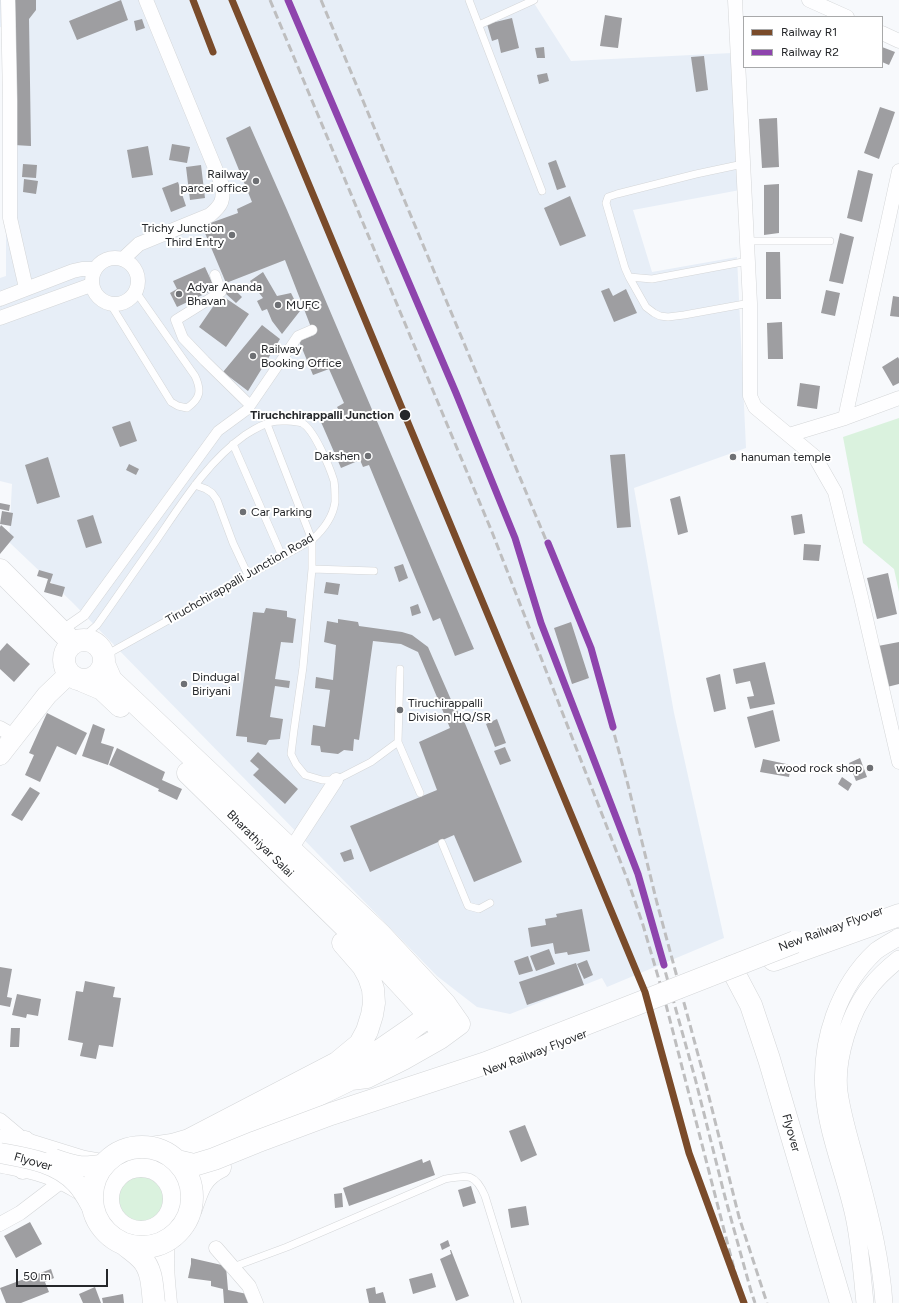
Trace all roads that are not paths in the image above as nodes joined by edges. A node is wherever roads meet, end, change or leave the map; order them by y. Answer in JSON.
{"nodes":[{"id":1,"x":8,"y":0,"type":"edge"},
{"id":2,"x":146,"y":0,"type":"edge"},
{"id":3,"x":469,"y":0,"type":"edge"},
{"id":4,"x":534,"y":0,"type":"edge"},
{"id":5,"x":735,"y":0,"type":"edge"},
{"id":6,"x":809,"y":0,"type":"edge"},
{"id":7,"x":845,"y":16,"type":"edge"},
{"id":8,"x":479,"y":25,"type":"junction"},
{"id":9,"x":883,"y":33,"type":"edge"},
{"id":10,"x":899,"y":41,"type":"edge"},
{"id":11,"x":743,"y":164,"type":"junction"},
{"id":12,"x":899,"y":171,"type":"edge"},
{"id":13,"x":542,"y":191,"type":"dead end"},
{"id":14,"x":747,"y":241,"type":"junction"},
{"id":15,"x":830,"y":241,"type":"dead end"},
{"id":16,"x":123,"y":259,"type":"junction"},
{"id":17,"x":748,"y":261,"type":"junction"},
{"id":18,"x":95,"y":269,"type":"junction"},
{"id":19,"x":215,"y":275,"type":"dead end"},
{"id":20,"x":629,"y":277,"type":"junction"},
{"id":21,"x":92,"y":284,"type":"junction"},
{"id":22,"x":26,"y":288,"type":"junction"},
{"id":23,"x":136,"y":292,"type":"junction"},
{"id":24,"x":0,"y":299,"type":"edge"},
{"id":25,"x":750,"y":303,"type":"junction"},
{"id":26,"x":111,"y":305,"type":"junction"},
{"id":27,"x":0,"y":318,"type":"edge"},
{"id":28,"x":312,"y":330,"type":"dead end"},
{"id":29,"x":899,"y":398,"type":"edge"},
{"id":30,"x":250,"y":405,"type":"junction"},
{"id":31,"x":845,"y":418,"type":"junction"},
{"id":32,"x":267,"y":424,"type":"junction"},
{"id":33,"x":789,"y":435,"type":"junction"},
{"id":34,"x":233,"y":444,"type":"junction"},
{"id":35,"x":195,"y":485,"type":"junction"},
{"id":36,"x":312,"y":540,"type":"junction"},
{"id":37,"x":282,"y":556,"type":"junction"},
{"id":38,"x":312,"y":569,"type":"junction"},
{"id":39,"x":0,"y":570,"type":"edge"},
{"id":40,"x":374,"y":571,"type":"dead end"},
{"id":41,"x":248,"y":575,"type":"junction"},
{"id":42,"x":0,"y":591,"type":"edge"},
{"id":43,"x":70,"y":656,"type":"junction"},
{"id":44,"x":104,"y":660,"type":"junction"},
{"id":45,"x":400,"y":669,"type":"dead end"},
{"id":46,"x":2,"y":733,"type":"edge"},
{"id":47,"x":398,"y":742,"type":"junction"},
{"id":48,"x":0,"y":755,"type":"edge"},
{"id":49,"x":899,"y":762,"type":"edge"},
{"id":50,"x":336,"y":780,"type":"junction"},
{"id":51,"x":420,"y":793,"type":"dead end"},
{"id":52,"x":442,"y":843,"type":"dead end"},
{"id":53,"x":288,"y":859,"type":"junction"},
{"id":54,"x":490,"y":903,"type":"dead end"},
{"id":55,"x":899,"y":904,"type":"edge"},
{"id":56,"x":899,"y":915,"type":"edge"},
{"id":57,"x":899,"y":937,"type":"edge"},
{"id":58,"x":899,"y":959,"type":"edge"},
{"id":59,"x":728,"y":973,"type":"junction"},
{"id":60,"x":438,"y":1010,"type":"junction"},
{"id":61,"x":351,"y":1079,"type":"junction"},
{"id":62,"x":0,"y":1120,"type":"edge"},
{"id":63,"x":0,"y":1138,"type":"edge"},
{"id":64,"x":25,"y":1141,"type":"junction"},
{"id":65,"x":0,"y":1145,"type":"edge"},
{"id":66,"x":205,"y":1150,"type":"junction"},
{"id":67,"x":0,"y":1153,"type":"edge"},
{"id":68,"x":141,"y":1160,"type":"junction"},
{"id":69,"x":177,"y":1161,"type":"junction"},
{"id":70,"x":0,"y":1164,"type":"edge"},
{"id":71,"x":105,"y":1164,"type":"junction"},
{"id":72,"x":23,"y":1169,"type":"junction"},
{"id":73,"x":62,"y":1181,"type":"junction"},
{"id":74,"x":180,"y":1205,"type":"junction"},
{"id":75,"x":107,"y":1215,"type":"junction"},
{"id":76,"x":0,"y":1224,"type":"edge"},
{"id":77,"x":167,"y":1241,"type":"junction"},
{"id":78,"x":124,"y":1244,"type":"junction"},
{"id":79,"x":216,"y":1248,"type":"dead end"},
{"id":80,"x":233,"y":1267,"type":"junction"},
{"id":81,"x":148,"y":1303,"type":"edge"},
{"id":82,"x":154,"y":1303,"type":"edge"},
{"id":83,"x":161,"y":1303,"type":"edge"},
{"id":84,"x":166,"y":1303,"type":"edge"},
{"id":85,"x":256,"y":1303,"type":"edge"},
{"id":86,"x":518,"y":1303,"type":"edge"},
{"id":87,"x":831,"y":1303,"type":"edge"},
{"id":88,"x":841,"y":1303,"type":"edge"},
{"id":89,"x":865,"y":1303,"type":"edge"},
{"id":90,"x":884,"y":1303,"type":"edge"}],
"edges":[{"from":1,"to":22,"type":"street"},
{"from":2,"to":16,"type":"street"},
{"from":3,"to":8,"type":"lane"},
{"from":4,"to":8,"type":"lane"},
{"from":5,"to":11,"type":"street"},
{"from":6,"to":7,"type":"street"},
{"from":8,"to":13,"type":"lane"},
{"from":9,"to":10,"type":"street"},
{"from":11,"to":14,"type":"street"},
{"from":11,"to":20,"type":"lane"},
{"from":12,"to":31,"type":"street"},
{"from":14,"to":15,"type":"lane"},
{"from":14,"to":17,"type":"street"},
{"from":16,"to":18,"type":"street"},
{"from":16,"to":23,"type":"street"},
{"from":17,"to":20,"type":"lane"},
{"from":17,"to":25,"type":"street"},
{"from":18,"to":21,"type":"street"},
{"from":18,"to":22,"type":"street"},
{"from":19,"to":30,"type":"street"},
{"from":20,"to":25,"type":"lane"},
{"from":21,"to":26,"type":"street"},
{"from":21,"to":27,"type":"street"},
{"from":22,"to":24,"type":"street"},
{"from":23,"to":26,"type":"street"},
{"from":23,"to":26,"type":"lane"},
{"from":25,"to":33,"type":"street"},
{"from":28,"to":30,"type":"street"},
{"from":29,"to":31,"type":"street"},
{"from":30,"to":43,"type":"street"},
{"from":31,"to":33,"type":"street"},
{"from":32,"to":34,"type":"lane","name":"Tiruchchirappalli Junction Road"},
{"from":32,"to":36,"type":"lane"},
{"from":32,"to":36,"type":"lane","name":"Tiruchchirappalli Junction Road"},
{"from":33,"to":49,"type":"street"},
{"from":34,"to":35,"type":"lane","name":"Tiruchchirappalli Junction Road"},
{"from":34,"to":37,"type":"lane"},
{"from":35,"to":41,"type":"lane"},
{"from":35,"to":43,"type":"lane","name":"Tiruchchirappalli Junction Road"},
{"from":36,"to":37,"type":"lane","name":"Tiruchchirappalli Junction Road"},
{"from":36,"to":38,"type":"lane"},
{"from":37,"to":41,"type":"lane","name":"Tiruchchirappalli Junction Road"},
{"from":38,"to":40,"type":"lane"},
{"from":38,"to":50,"type":"lane"},
{"from":39,"to":43,"type":"main road","name":"Bharathiyar Salai"},
{"from":41,"to":44,"type":"lane","name":"Tiruchchirappalli Junction Road"},
{"from":42,"to":43,"type":"main road","name":"Bharathiyar Salai"},
{"from":43,"to":44,"type":"main road","name":"Bharathiyar Salai"},
{"from":43,"to":44,"type":"main road"},
{"from":43,"to":46,"type":"main road"},
{"from":43,"to":48,"type":"main road"},
{"from":43,"to":53,"type":"main road","name":"Bharathiyar Salai"},
{"from":44,"to":53,"type":"main road","name":"Bharathiyar Salai"},
{"from":45,"to":47,"type":"lane"},
{"from":47,"to":50,"type":"lane"},
{"from":47,"to":51,"type":"lane"},
{"from":50,"to":53,"type":"street"},
{"from":52,"to":54,"type":"lane"},
{"from":53,"to":60,"type":"main road","name":"Bharathiyar Salai"},
{"from":53,"to":68,"type":"main road"},
{"from":55,"to":59,"type":"main road","name":"New Railway Flyover","bridge":true},
{"from":56,"to":59,"type":"main road","name":"New Railway Flyover"},
{"from":57,"to":89,"type":"street"},
{"from":58,"to":90,"type":"street"},
{"from":59,"to":69,"type":"main road","name":"New Railway Flyover","bridge":true},
{"from":59,"to":74,"type":"main road","name":"New Railway Flyover"},
{"from":59,"to":87,"type":"main road","name":"Flyover"},
{"from":59,"to":88,"type":"main road","name":"Flyover"},
{"from":60,"to":61,"type":"main road"},
{"from":60,"to":61,"type":"main road","name":"Bharathiyar Salai"},
{"from":61,"to":66,"type":"main road"},
{"from":62,"to":64,"type":"street"},
{"from":63,"to":64,"type":"street"},
{"from":64,"to":68,"type":"street"},
{"from":64,"to":72,"type":"main road"},
{"from":65,"to":71,"type":"main road","name":"Flyover","bridge":true},
{"from":66,"to":68,"type":"main road"},
{"from":66,"to":74,"type":"main road"},
{"from":67,"to":75,"type":"main road","name":"Flyover","bridge":true},
{"from":68,"to":69,"type":"main road","bridge":true},
{"from":68,"to":71,"type":"main road","bridge":true},
{"from":68,"to":74,"type":"main road"},
{"from":68,"to":75,"type":"main road"},
{"from":69,"to":74,"type":"main road","bridge":true},
{"from":70,"to":72,"type":"street"},
{"from":71,"to":75,"type":"main road","bridge":true},
{"from":72,"to":73,"type":"street"},
{"from":73,"to":75,"type":"street"},
{"from":73,"to":76,"type":"street"},
{"from":74,"to":75,"type":"main road"},
{"from":74,"to":77,"type":"main road","bridge":true},
{"from":74,"to":84,"type":"main road"},
{"from":75,"to":78,"type":"main road","bridge":true},
{"from":75,"to":81,"type":"main road"},
{"from":77,"to":78,"type":"main road","bridge":true},
{"from":77,"to":83,"type":"main road"},
{"from":78,"to":82,"type":"main road","bridge":true},
{"from":79,"to":80,"type":"street"},
{"from":80,"to":85,"type":"street"},
{"from":80,"to":86,"type":"lane"}]}
